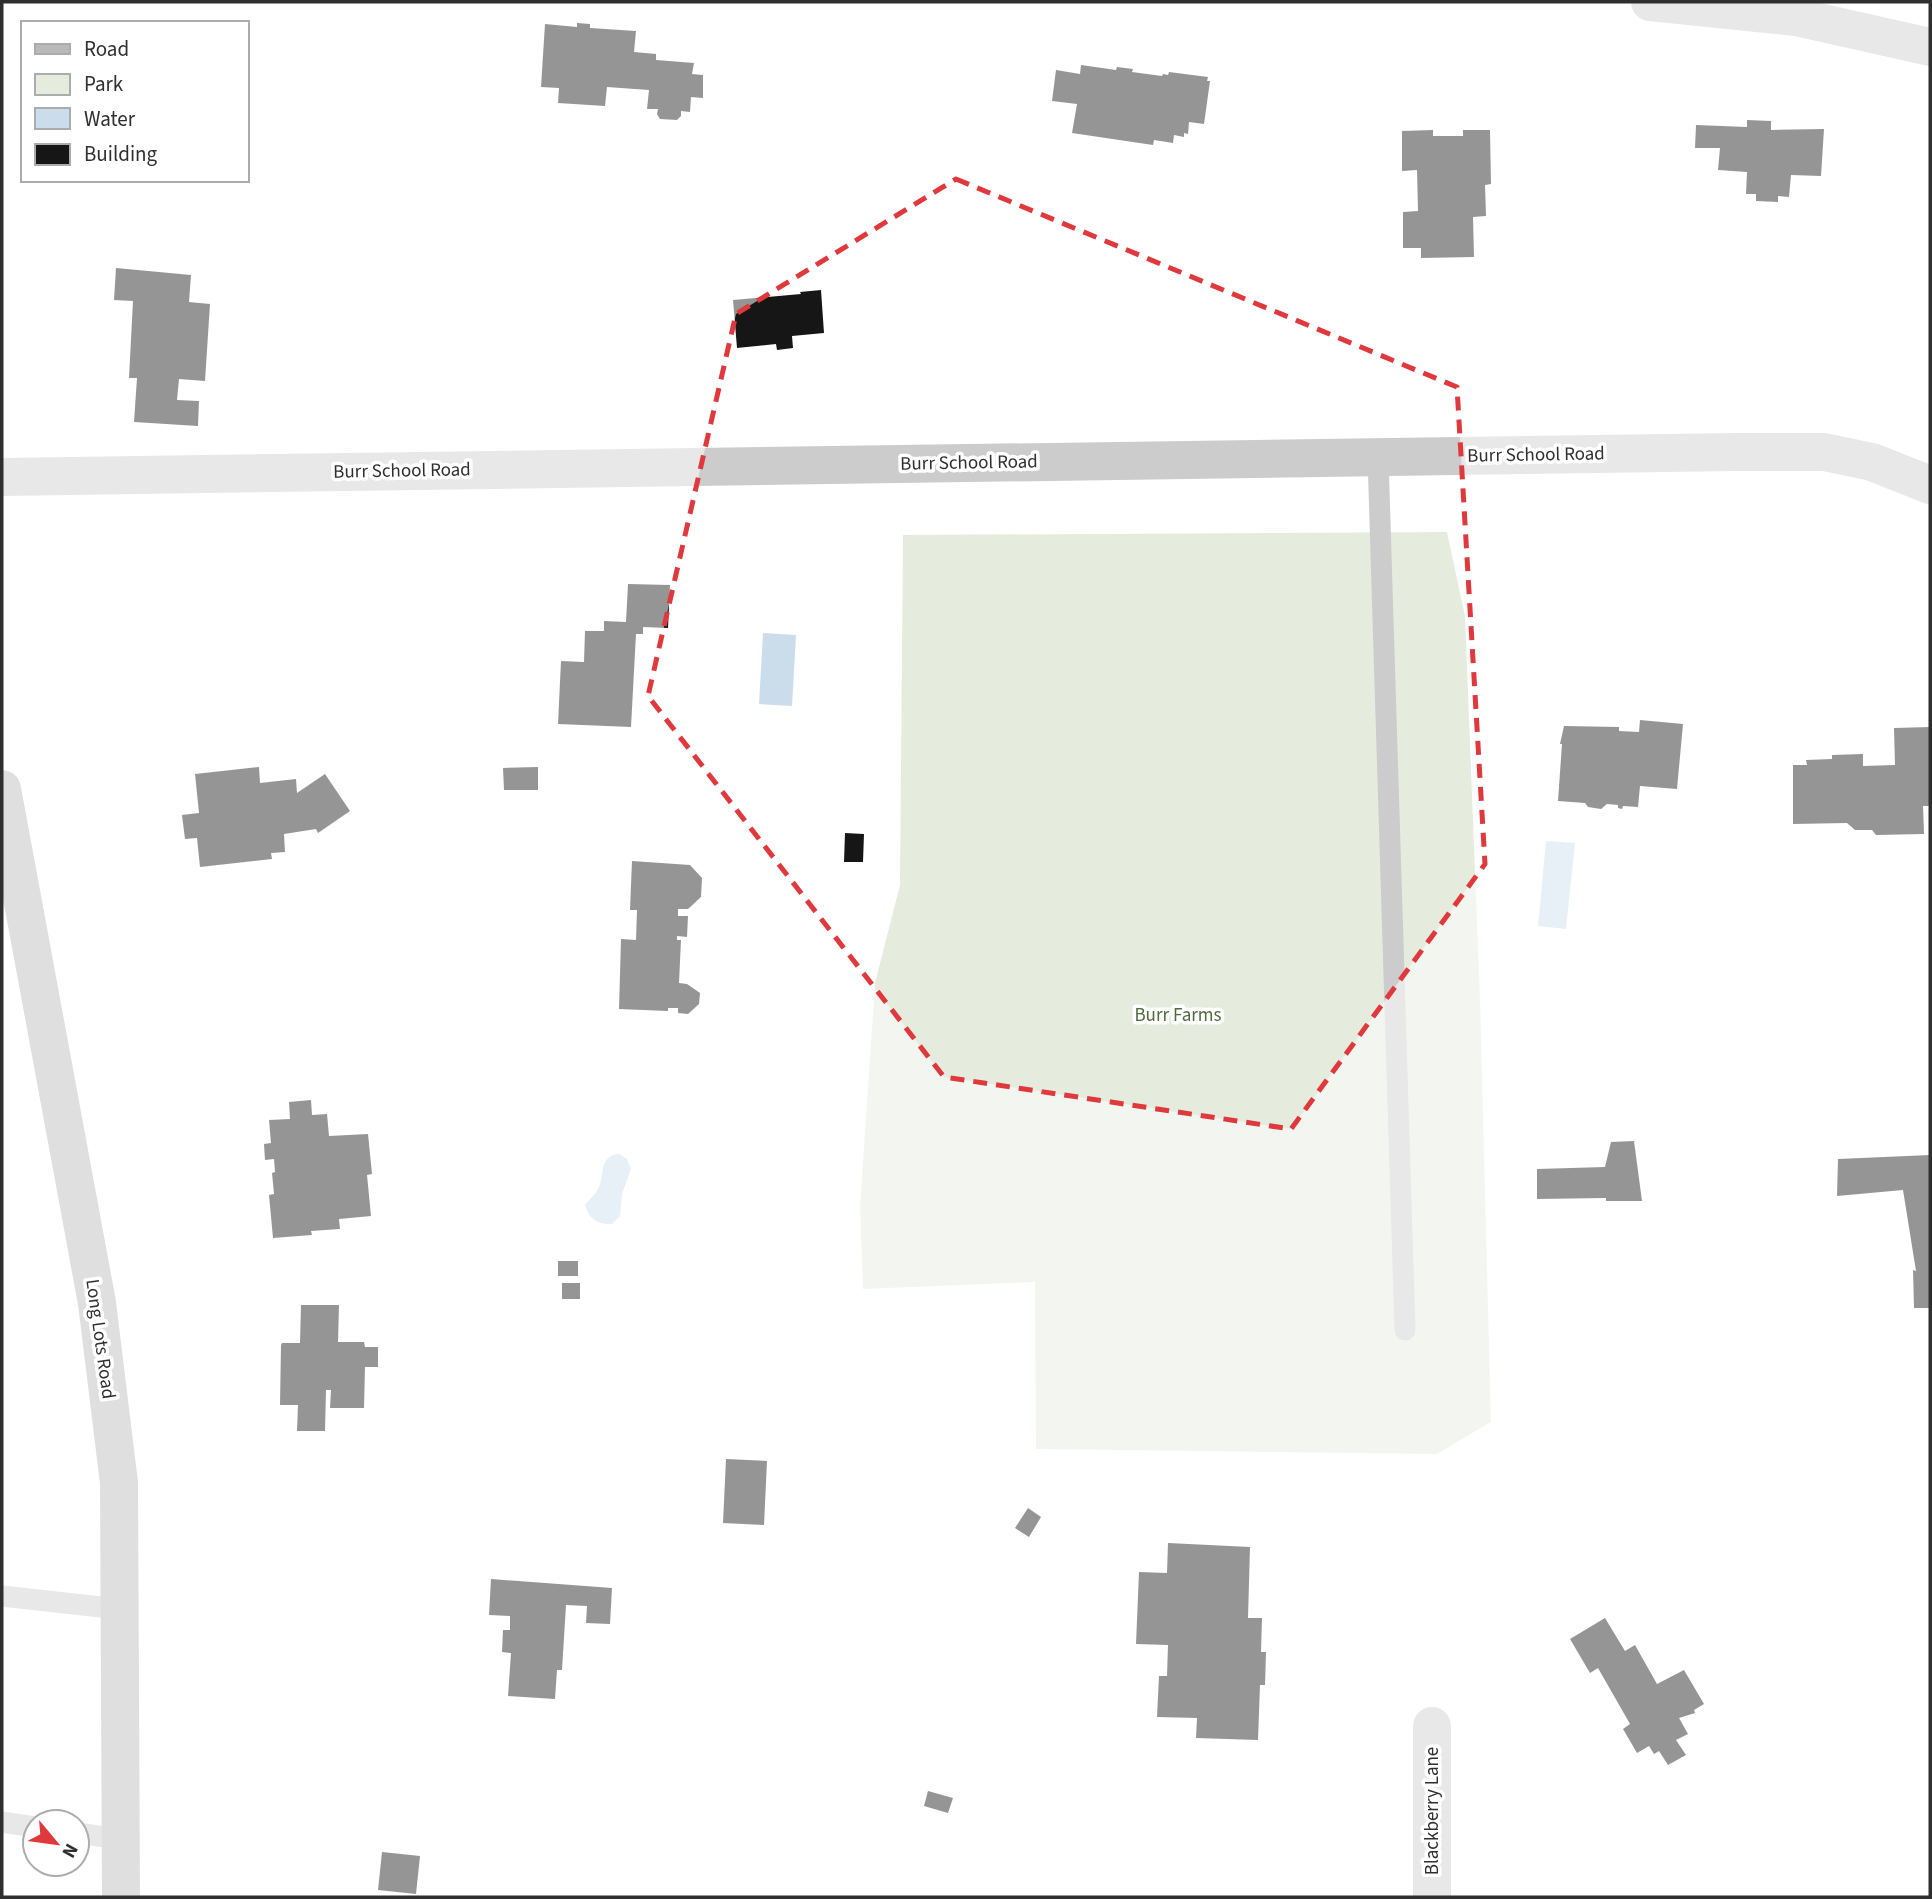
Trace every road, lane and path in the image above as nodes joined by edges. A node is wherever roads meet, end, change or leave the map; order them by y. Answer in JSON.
{"nodes":[{"id":1,"x":1650,"y":2,"type":"edge"},
{"id":2,"x":1930,"y":47,"type":"edge"},
{"id":3,"x":1378,"y":457,"type":"junction"},
{"id":4,"x":2,"y":477,"type":"edge"},
{"id":5,"x":1930,"y":485,"type":"edge"},
{"id":6,"x":2,"y":789,"type":"edge"},
{"id":7,"x":1405,"y":1330,"type":"dead end"},
{"id":8,"x":2,"y":1596,"type":"edge"},
{"id":9,"x":119,"y":1609,"type":"junction"},
{"id":10,"x":1433,"y":1726,"type":"dead end"},
{"id":11,"x":2,"y":1822,"type":"edge"},
{"id":12,"x":21,"y":1825,"type":"edge"},
{"id":13,"x":91,"y":1835,"type":"edge"},
{"id":14,"x":120,"y":1839,"type":"junction"},
{"id":15,"x":121,"y":1897,"type":"edge"},
{"id":16,"x":1432,"y":1897,"type":"edge"}],
"edges":[{"from":1,"to":2,"type":"street"},
{"from":3,"to":4,"type":"street","name":"Burr School Road"},
{"from":3,"to":5,"type":"street","name":"Burr School Road"},
{"from":3,"to":7,"type":"lane"},
{"from":6,"to":9,"type":"main road","name":"Long Lots Road"},
{"from":8,"to":9,"type":"lane"},
{"from":9,"to":14,"type":"main road","name":"Long Lots Road"},
{"from":10,"to":16,"type":"street","name":"Blackberry Lane"},
{"from":11,"to":12,"type":"lane"},
{"from":13,"to":14,"type":"lane"},
{"from":14,"to":15,"type":"main road","name":"Long Lots Road"}]}
